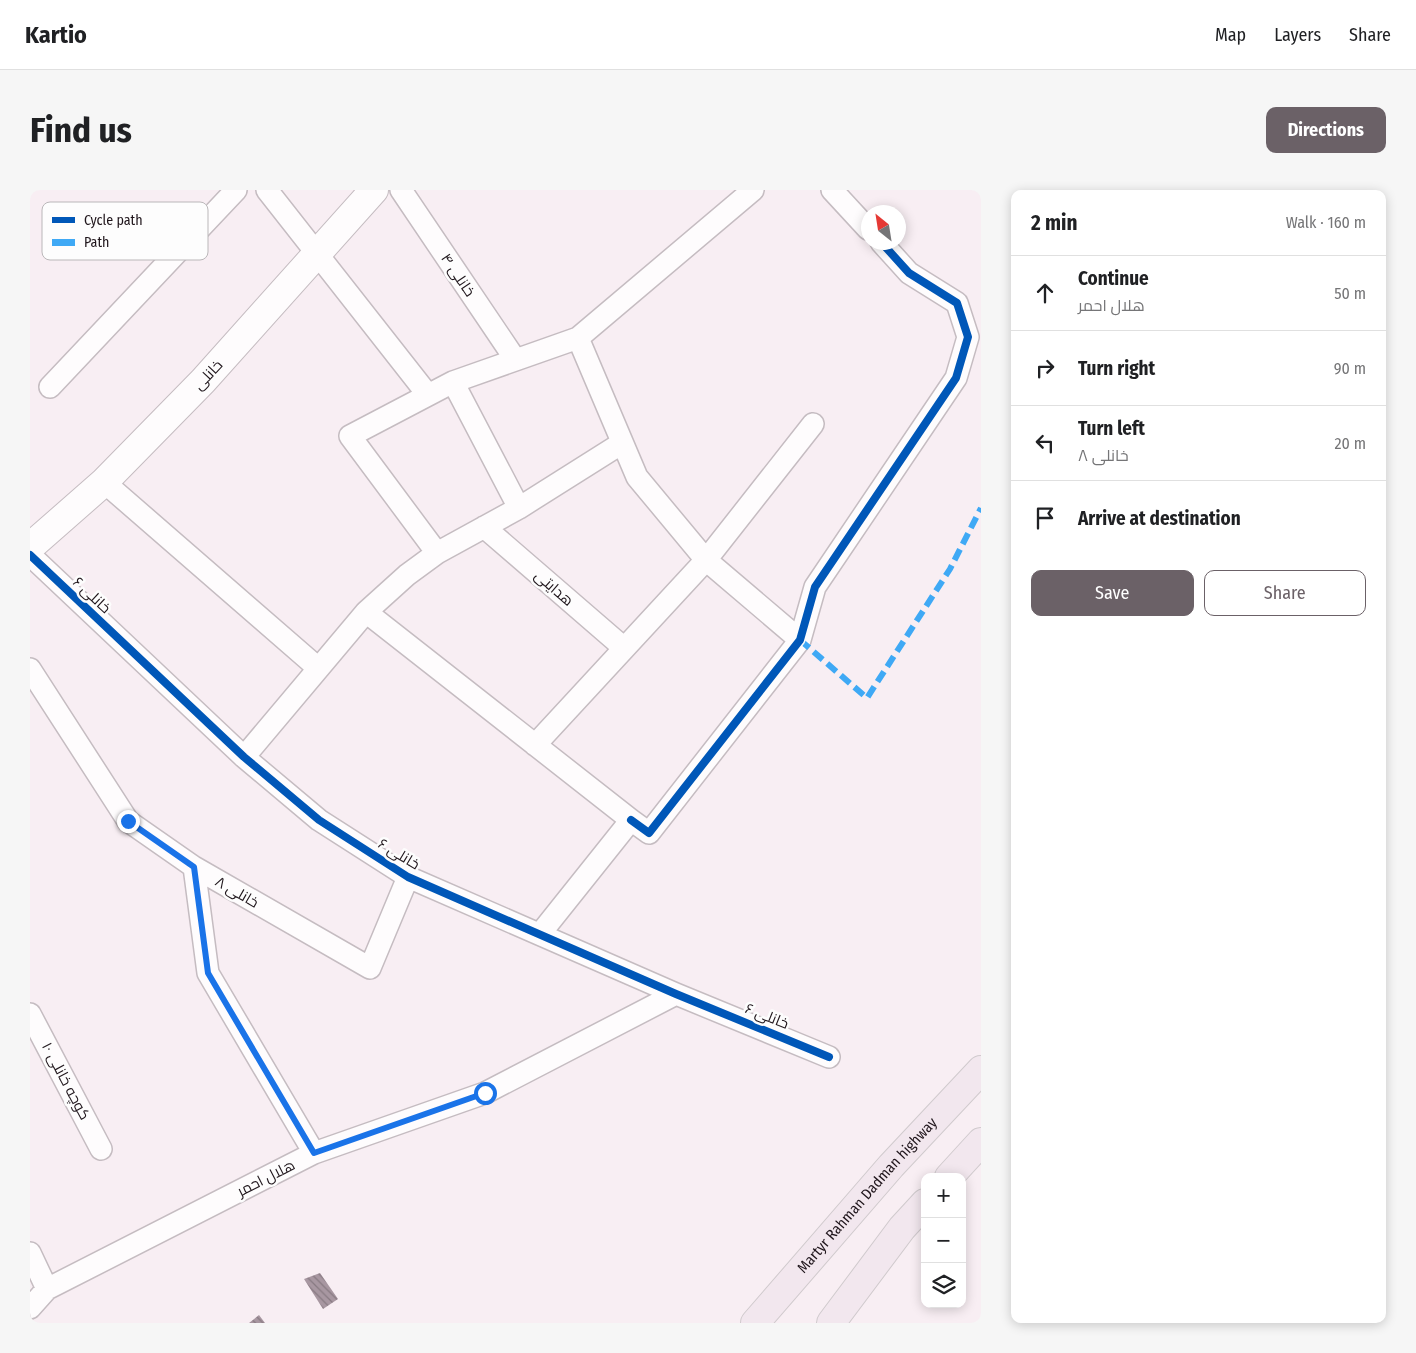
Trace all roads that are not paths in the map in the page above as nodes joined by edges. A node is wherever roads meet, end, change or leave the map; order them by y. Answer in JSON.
{"nodes":[{"id":1,"x":236,"y":190,"type":"edge"},
{"id":2,"x":267,"y":190,"type":"edge"},
{"id":3,"x":374,"y":190,"type":"edge"},
{"id":4,"x":401,"y":190,"type":"edge"},
{"id":5,"x":753,"y":190,"type":"edge"},
{"id":6,"x":832,"y":190,"type":"edge"},
{"id":7,"x":208,"y":220,"type":"edge"},
{"id":8,"x":861,"y":222,"type":"edge"},
{"id":9,"x":888,"y":250,"type":"edge"},
{"id":10,"x":318,"y":254,"type":"junction"},
{"id":11,"x":170,"y":260,"type":"edge"},
{"id":12,"x":578,"y":338,"type":"junction"},
{"id":13,"x":515,"y":359,"type":"junction"},
{"id":14,"x":453,"y":382,"type":"junction"},
{"id":15,"x":50,"y":387,"type":"dead end"},
{"id":16,"x":428,"y":395,"type":"junction"},
{"id":17,"x":812,"y":424,"type":"dead end"},
{"id":18,"x":622,"y":443,"type":"junction"},
{"id":19,"x":104,"y":482,"type":"junction"},
{"id":20,"x":519,"y":508,"type":"junction"},
{"id":21,"x":484,"y":527,"type":"junction"},
{"id":22,"x":30,"y":547,"type":"edge"},
{"id":23,"x":437,"y":553,"type":"junction"},
{"id":24,"x":30,"y":555,"type":"edge"},
{"id":25,"x":706,"y":560,"type":"junction"},
{"id":26,"x":366,"y":612,"type":"junction"},
{"id":27,"x":800,"y":640,"type":"junction"},
{"id":28,"x":624,"y":648,"type":"junction"},
{"id":29,"x":318,"y":668,"type":"junction"},
{"id":30,"x":30,"y":669,"type":"edge"},
{"id":31,"x":535,"y":744,"type":"junction"},
{"id":32,"x":244,"y":758,"type":"junction"},
{"id":33,"x":631,"y":820,"type":"junction"},
{"id":34,"x":194,"y":867,"type":"junction"},
{"id":35,"x":408,"y":877,"type":"junction"},
{"id":36,"x":540,"y":934,"type":"junction"},
{"id":37,"x":676,"y":994,"type":"junction"},
{"id":38,"x":30,"y":1014,"type":"edge"},
{"id":39,"x":829,"y":1057,"type":"dead end"},
{"id":40,"x":981,"y":1070,"type":"edge"},
{"id":41,"x":981,"y":1142,"type":"edge"},
{"id":42,"x":101,"y":1149,"type":"dead end"},
{"id":43,"x":314,"y":1153,"type":"junction"},
{"id":44,"x":953,"y":1173,"type":"edge"},
{"id":45,"x":921,"y":1207,"type":"edge"},
{"id":46,"x":30,"y":1253,"type":"edge"},
{"id":47,"x":47,"y":1289,"type":"junction"},
{"id":48,"x":30,"y":1308,"type":"edge"},
{"id":49,"x":755,"y":1323,"type":"edge"},
{"id":50,"x":831,"y":1323,"type":"edge"}],
"edges":[{"from":1,"to":7,"type":"street"},
{"from":2,"to":10,"type":"street"},
{"from":3,"to":10,"type":"main road","name":"خانلی"},
{"from":4,"to":13,"type":"street","name":"خانلی ۴"},
{"from":5,"to":12,"type":"street"},
{"from":6,"to":8,"type":"street"},
{"from":9,"to":27,"type":"street"},
{"from":10,"to":16,"type":"street"},
{"from":10,"to":19,"type":"main road","name":"خانلی"},
{"from":11,"to":15,"type":"street"},
{"from":12,"to":13,"type":"street"},
{"from":12,"to":18,"type":"street"},
{"from":13,"to":14,"type":"street"},
{"from":14,"to":16,"type":"street"},
{"from":14,"to":20,"type":"street"},
{"from":16,"to":23,"type":"street"},
{"from":17,"to":25,"type":"street"},
{"from":18,"to":20,"type":"street"},
{"from":18,"to":25,"type":"street"},
{"from":19,"to":22,"type":"main road","name":"خانلی"},
{"from":19,"to":29,"type":"street"},
{"from":20,"to":21,"type":"street"},
{"from":21,"to":23,"type":"street"},
{"from":21,"to":28,"type":"street","name":"هدایتی"},
{"from":23,"to":26,"type":"street"},
{"from":24,"to":32,"type":"street","name":"خانلی ۶"},
{"from":25,"to":27,"type":"street"},
{"from":25,"to":28,"type":"street"},
{"from":26,"to":29,"type":"street"},
{"from":26,"to":31,"type":"street"},
{"from":27,"to":33,"type":"street"},
{"from":28,"to":31,"type":"street"},
{"from":29,"to":32,"type":"street"},
{"from":30,"to":34,"type":"street","name":"خانلی ۸"},
{"from":31,"to":33,"type":"street"},
{"from":32,"to":35,"type":"street","name":"خانلی ۶"},
{"from":33,"to":36,"type":"street"},
{"from":34,"to":35,"type":"street","name":"خانلی ۸"},
{"from":34,"to":43,"type":"street"},
{"from":35,"to":36,"type":"street","name":"خانلی ۶"},
{"from":36,"to":37,"type":"street","name":"خانلی ۶"},
{"from":37,"to":39,"type":"street","name":"خانلی ۶"},
{"from":37,"to":43,"type":"street","name":"هلال احمر"},
{"from":38,"to":42,"type":"street","name":"کوچه خانلی ۱۰"},
{"from":40,"to":49,"type":"highway","name":"Martyr Rahman Dadman highway"},
{"from":41,"to":44,"type":"highway"},
{"from":43,"to":47,"type":"street","name":"هلال احمر"},
{"from":45,"to":50,"type":"highway"},
{"from":46,"to":47,"type":"street"},
{"from":47,"to":48,"type":"street","name":"هلال احمر"}]}
